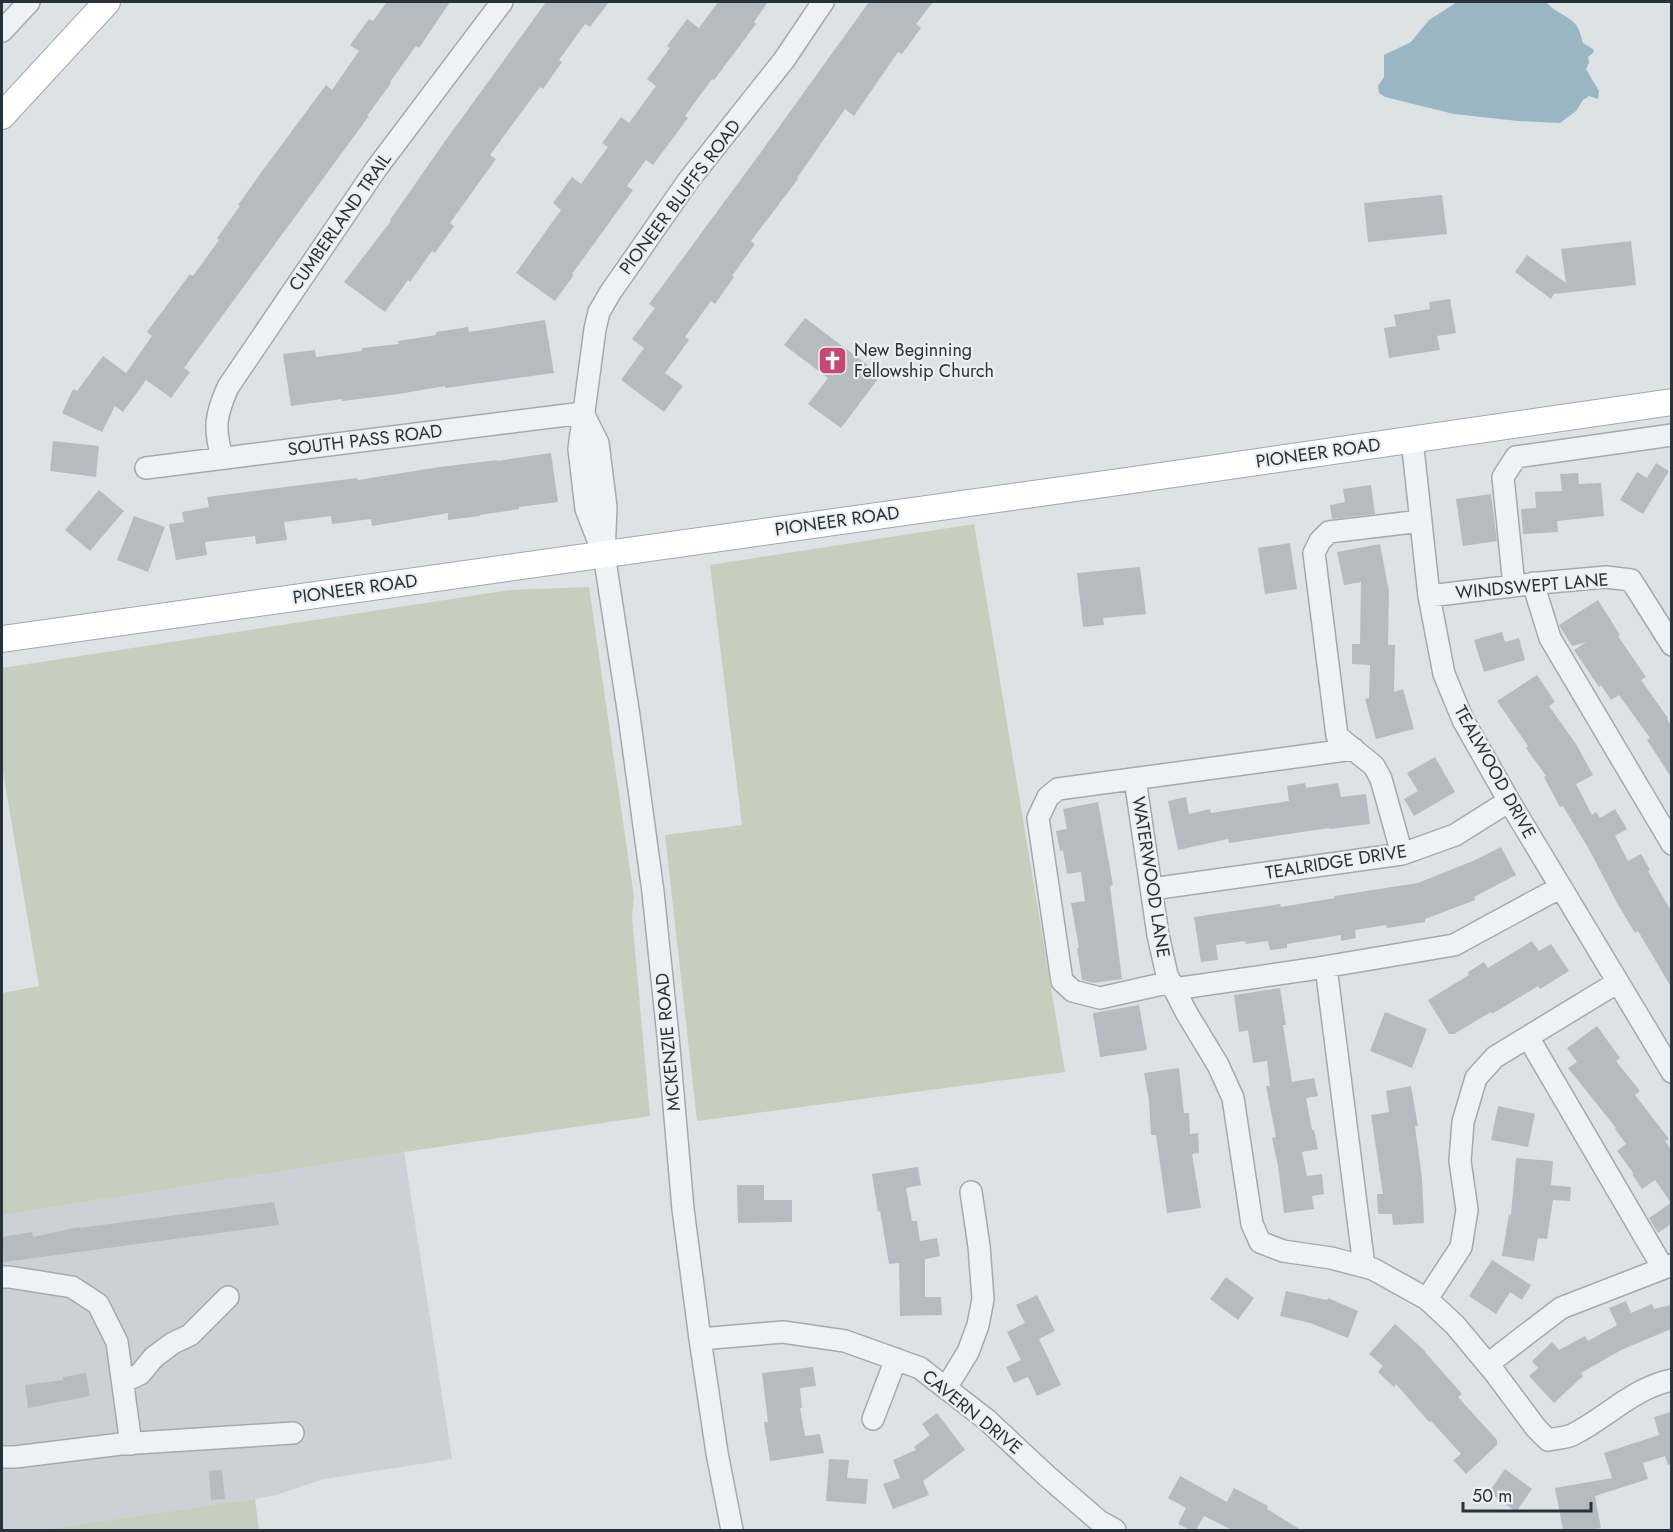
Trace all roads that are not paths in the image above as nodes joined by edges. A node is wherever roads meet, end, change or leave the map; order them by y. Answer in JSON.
{"nodes":[{"id":1,"x":107,"y":2,"type":"edge"},
{"id":2,"x":502,"y":2,"type":"edge"},
{"id":3,"x":823,"y":2,"type":"edge"},
{"id":4,"x":20,"y":5,"type":"edge"},
{"id":5,"x":2,"y":31,"type":"edge"},
{"id":6,"x":4,"y":107,"type":"edge"},
{"id":7,"x":1671,"y":402,"type":"edge"},
{"id":8,"x":583,"y":413,"type":"junction"},
{"id":9,"x":1671,"y":435,"type":"edge"},
{"id":10,"x":1412,"y":439,"type":"junction"},
{"id":11,"x":222,"y":458,"type":"junction"},
{"id":12,"x":146,"y":468,"type":"dead end"},
{"id":13,"x":1421,"y":521,"type":"junction"},
{"id":14,"x":604,"y":554,"type":"junction"},
{"id":15,"x":1524,"y":584,"type":"junction"},
{"id":16,"x":1429,"y":596,"type":"junction"},
{"id":17,"x":2,"y":639,"type":"edge"},
{"id":18,"x":1671,"y":645,"type":"edge"},
{"id":19,"x":1354,"y":750,"type":"junction"},
{"id":20,"x":1135,"y":779,"type":"junction"},
{"id":21,"x":1509,"y":801,"type":"junction"},
{"id":22,"x":1671,"y":844,"type":"edge"},
{"id":23,"x":1402,"y":854,"type":"junction"},
{"id":24,"x":1561,"y":887,"type":"junction"},
{"id":25,"x":1152,"y":889,"type":"junction"},
{"id":26,"x":1326,"y":967,"type":"junction"},
{"id":27,"x":1618,"y":982,"type":"junction"},
{"id":28,"x":1173,"y":986,"type":"junction"},
{"id":29,"x":1528,"y":1037,"type":"junction"},
{"id":30,"x":1671,"y":1072,"type":"edge"},
{"id":31,"x":971,"y":1192,"type":"dead end"},
{"id":32,"x":1364,"y":1266,"type":"junction"},
{"id":33,"x":1667,"y":1266,"type":"edge"},
{"id":34,"x":2,"y":1277,"type":"edge"},
{"id":35,"x":228,"y":1297,"type":"dead end"},
{"id":36,"x":1427,"y":1299,"type":"junction"},
{"id":37,"x":700,"y":1339,"type":"junction"},
{"id":38,"x":896,"y":1359,"type":"junction"},
{"id":39,"x":1488,"y":1364,"type":"junction"},
{"id":40,"x":1671,"y":1380,"type":"edge"},
{"id":41,"x":123,"y":1382,"type":"junction"},
{"id":42,"x":946,"y":1389,"type":"junction"},
{"id":43,"x":873,"y":1419,"type":"dead end"},
{"id":44,"x":293,"y":1433,"type":"dead end"},
{"id":45,"x":131,"y":1444,"type":"junction"},
{"id":46,"x":2,"y":1457,"type":"edge"},
{"id":47,"x":732,"y":1530,"type":"edge"},
{"id":48,"x":1115,"y":1530,"type":"edge"}],
"edges":[{"from":1,"to":6,"type":"main road"},
{"from":2,"to":11,"type":"street","name":"CUMBERLAND TRAIL"},
{"from":3,"to":8,"type":"street","name":"PIONEER BLUFFS ROAD"},
{"from":4,"to":5,"type":"street"},
{"from":7,"to":10,"type":"main road","name":"PIONEER ROAD"},
{"from":8,"to":11,"type":"street","name":"SOUTH PASS ROAD"},
{"from":8,"to":14,"type":"street","name":"PIONEER BLUFFS ROAD"},
{"from":9,"to":15,"type":"street"},
{"from":10,"to":13,"type":"street","name":"TEALWOOD DRIVE"},
{"from":10,"to":14,"type":"main road","name":"PIONEER ROAD"},
{"from":11,"to":12,"type":"street","name":"SOUTH PASS ROAD"},
{"from":13,"to":16,"type":"street","name":"TEALWOOD DRIVE"},
{"from":13,"to":19,"type":"street"},
{"from":14,"to":17,"type":"main road","name":"PIONEER ROAD"},
{"from":14,"to":37,"type":"street","name":"MCKENZIE ROAD"},
{"from":15,"to":16,"type":"street","name":"WINDSWEPT LANE"},
{"from":15,"to":18,"type":"street","name":"WINDSWEPT LANE"},
{"from":15,"to":22,"type":"street"},
{"from":16,"to":21,"type":"street","name":"TEALWOOD DRIVE"},
{"from":19,"to":20,"type":"street"},
{"from":19,"to":23,"type":"street"},
{"from":20,"to":25,"type":"street","name":"WATERWOOD LANE"},
{"from":20,"to":28,"type":"street"},
{"from":21,"to":23,"type":"street","name":"TEALRIDGE DRIVE"},
{"from":21,"to":24,"type":"street","name":"TEALWOOD DRIVE"},
{"from":23,"to":25,"type":"street","name":"TEALRIDGE DRIVE"},
{"from":24,"to":26,"type":"street"},
{"from":24,"to":27,"type":"street","name":"TEALWOOD DRIVE"},
{"from":25,"to":28,"type":"street","name":"WATERWOOD LANE"},
{"from":26,"to":28,"type":"street"},
{"from":26,"to":32,"type":"street"},
{"from":27,"to":29,"type":"street"},
{"from":27,"to":30,"type":"street","name":"TEALWOOD DRIVE"},
{"from":28,"to":32,"type":"street","name":"WATERWOOD LANE"},
{"from":29,"to":33,"type":"street"},
{"from":29,"to":36,"type":"street"},
{"from":31,"to":42,"type":"street"},
{"from":32,"to":36,"type":"street","name":"WATERWOOD LANE"},
{"from":33,"to":39,"type":"street"},
{"from":34,"to":41,"type":"street"},
{"from":35,"to":41,"type":"street"},
{"from":36,"to":39,"type":"street","name":"WATERWOOD LANE"},
{"from":37,"to":38,"type":"street","name":"CAVERN DRIVE"},
{"from":37,"to":47,"type":"street","name":"MCKENZIE ROAD"},
{"from":38,"to":42,"type":"street","name":"CAVERN DRIVE"},
{"from":38,"to":43,"type":"street"},
{"from":39,"to":40,"type":"street","name":"WATERWOOD LANE"},
{"from":41,"to":45,"type":"street"},
{"from":42,"to":48,"type":"street","name":"CAVERN DRIVE"},
{"from":44,"to":45,"type":"street"},
{"from":45,"to":46,"type":"street"}]}
